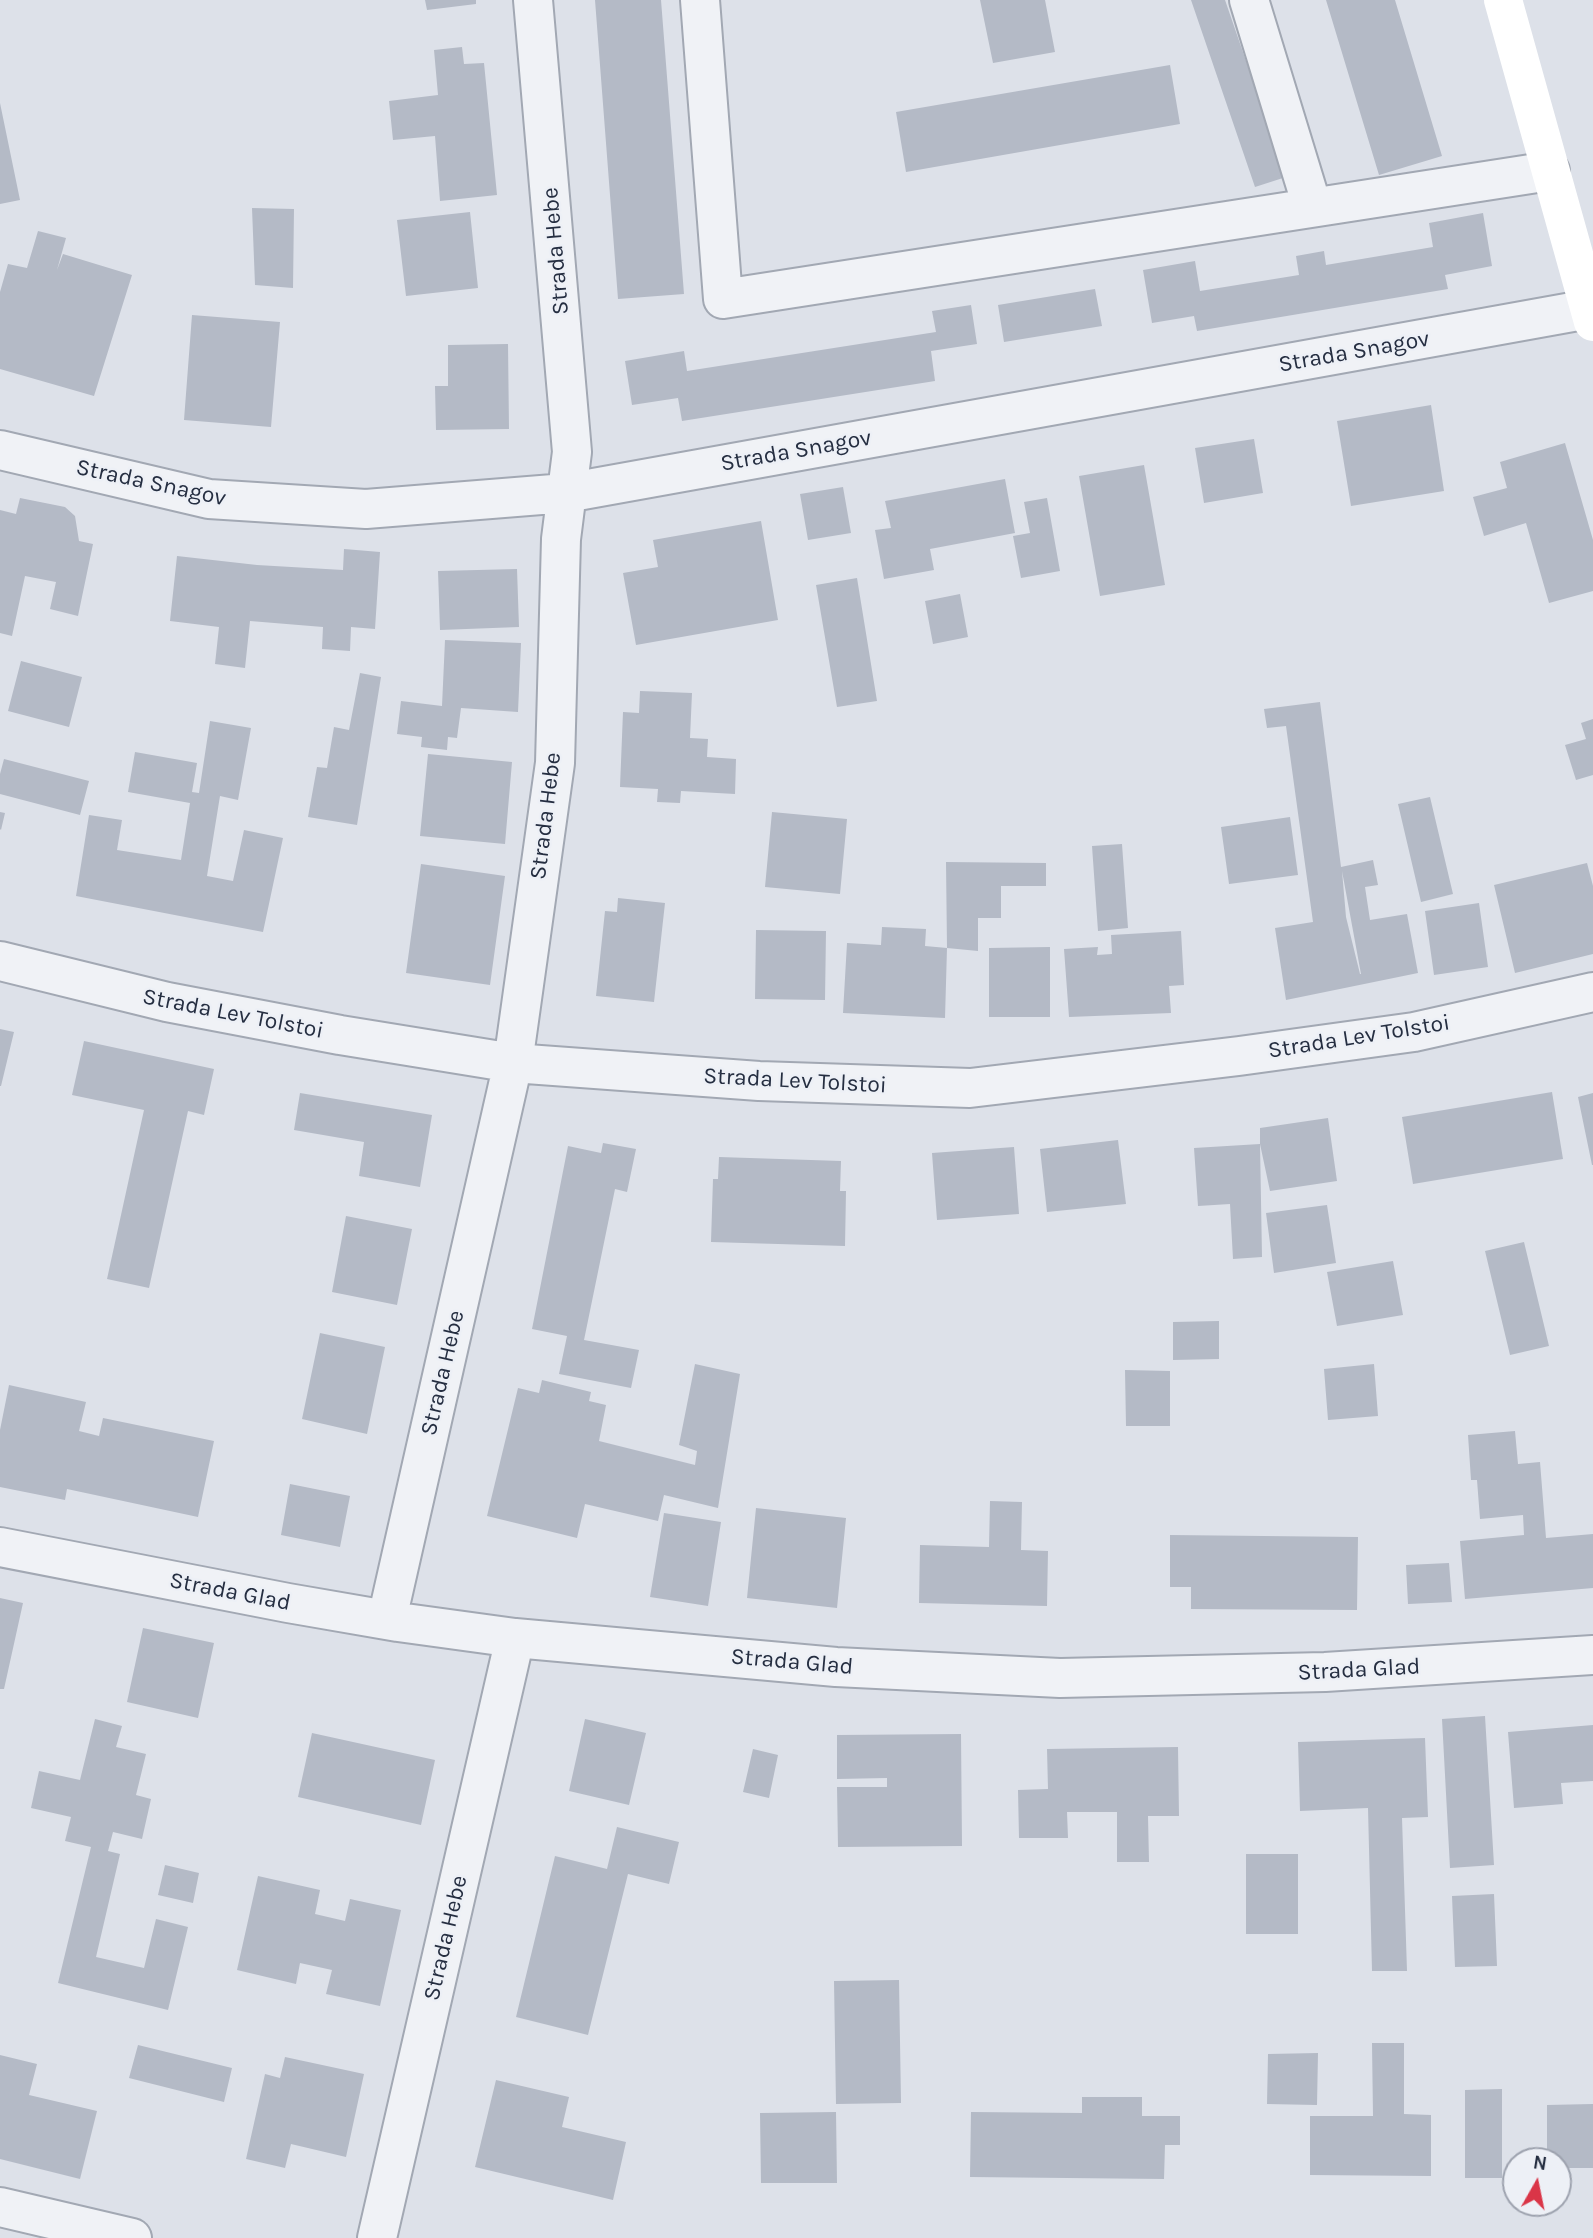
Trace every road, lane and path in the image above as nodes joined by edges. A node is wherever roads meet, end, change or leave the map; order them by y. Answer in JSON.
{"nodes":[{"id":1,"x":533,"y":0,"type":"edge"},
{"id":2,"x":700,"y":0,"type":"edge"},
{"id":3,"x":1249,"y":0,"type":"edge"},
{"id":4,"x":1503,"y":0,"type":"edge"},
{"id":5,"x":1550,"y":171,"type":"junction"},
{"id":6,"x":1312,"y":206,"type":"junction"},
{"id":7,"x":1591,"y":315,"type":"edge"},
{"id":8,"x":0,"y":450,"type":"edge"},
{"id":9,"x":566,"y":493,"type":"junction"},
{"id":10,"x":0,"y":961,"type":"edge"},
{"id":11,"x":1593,"y":992,"type":"edge"},
{"id":12,"x":513,"y":1063,"type":"junction"},
{"id":13,"x":0,"y":1547,"type":"edge"},
{"id":14,"x":387,"y":1619,"type":"junction"},
{"id":15,"x":514,"y":1638,"type":"junction"},
{"id":16,"x":1593,"y":1656,"type":"edge"},
{"id":17,"x":0,"y":2207,"type":"edge"},
{"id":18,"x":132,"y":2238,"type":"edge"},
{"id":19,"x":377,"y":2238,"type":"edge"}],
"edges":[{"from":1,"to":9,"type":"street","name":"Strada Hebe"},
{"from":2,"to":6,"type":"street"},
{"from":3,"to":6,"type":"street"},
{"from":4,"to":5,"type":"main road"},
{"from":5,"to":6,"type":"street"},
{"from":5,"to":7,"type":"main road"},
{"from":7,"to":9,"type":"street","name":"Strada Snagov"},
{"from":8,"to":9,"type":"street","name":"Strada Snagov"},
{"from":9,"to":12,"type":"street","name":"Strada Hebe"},
{"from":10,"to":12,"type":"street","name":"Strada Lev Tolstoi"},
{"from":11,"to":12,"type":"street","name":"Strada Lev Tolstoi"},
{"from":12,"to":14,"type":"street","name":"Strada Hebe"},
{"from":13,"to":14,"type":"street","name":"Strada Glad"},
{"from":14,"to":15,"type":"street","name":"Strada Glad"},
{"from":15,"to":16,"type":"street","name":"Strada Glad"},
{"from":15,"to":19,"type":"street","name":"Strada Hebe"},
{"from":17,"to":18,"type":"street"}]}
